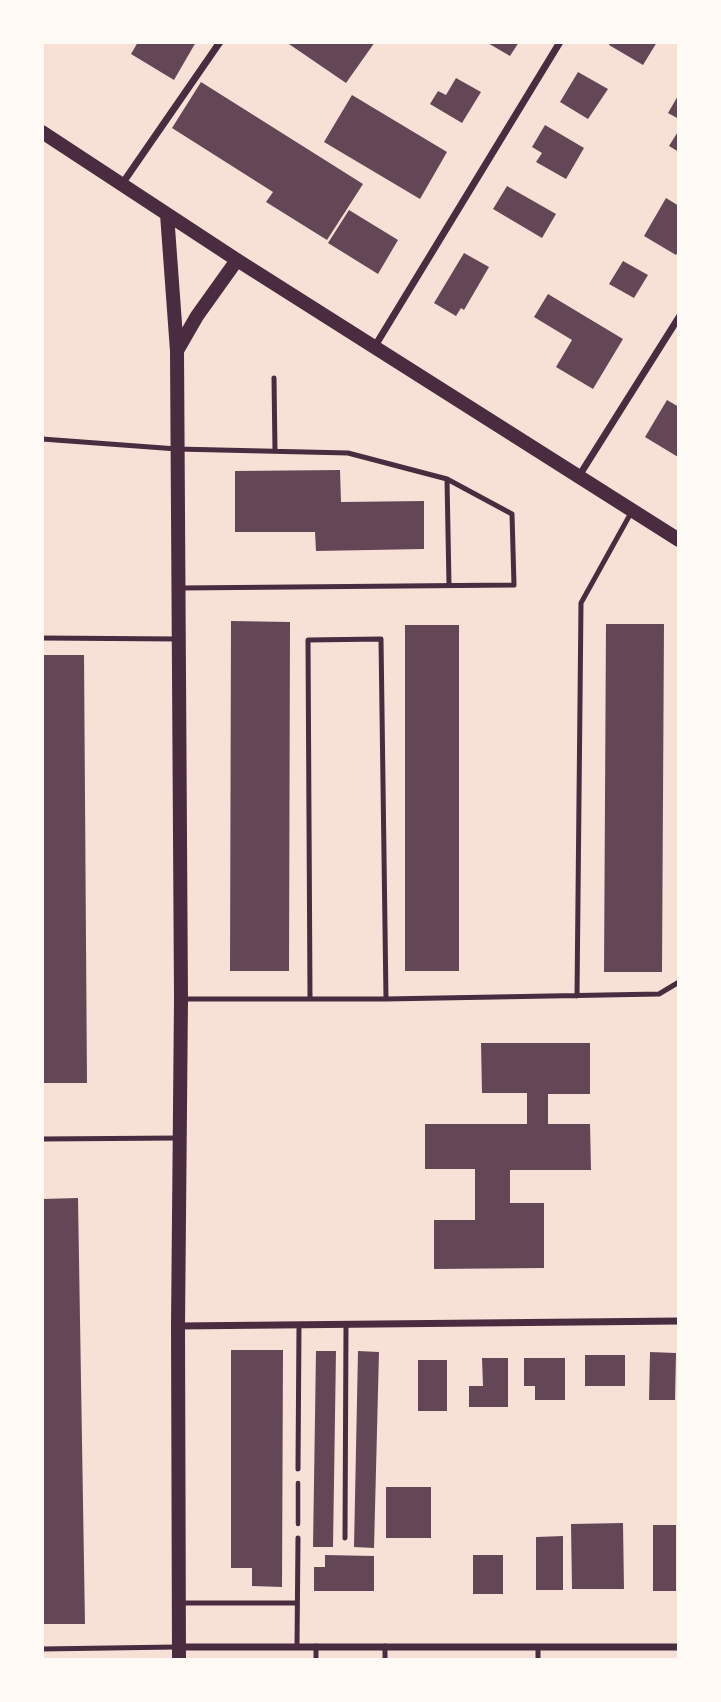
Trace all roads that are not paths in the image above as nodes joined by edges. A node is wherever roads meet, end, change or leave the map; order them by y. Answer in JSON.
{"nodes":[{"id":1,"x":220,"y":42,"type":"edge"},
{"id":2,"x":561,"y":42,"type":"edge"},
{"id":3,"x":42,"y":132,"type":"edge"},
{"id":4,"x":121,"y":185,"type":"junction"},
{"id":5,"x":167,"y":214,"type":"junction"},
{"id":6,"x":237,"y":260,"type":"junction"},
{"id":7,"x":679,"y":317,"type":"edge"},
{"id":8,"x":376,"y":346,"type":"junction"},
{"id":9,"x":177,"y":351,"type":"junction"},
{"id":10,"x":274,"y":378,"type":"dead end"},
{"id":11,"x":42,"y":439,"type":"edge"},
{"id":12,"x":177,"y":449,"type":"junction"},
{"id":13,"x":275,"y":451,"type":"junction"},
{"id":14,"x":579,"y":476,"type":"junction"},
{"id":15,"x":447,"y":479,"type":"junction"},
{"id":16,"x":632,"y":511,"type":"junction"},
{"id":17,"x":679,"y":540,"type":"edge"},
{"id":18,"x":449,"y":585,"type":"junction"},
{"id":19,"x":178,"y":589,"type":"junction"},
{"id":20,"x":42,"y":638,"type":"edge"},
{"id":21,"x":178,"y":639,"type":"junction"},
{"id":22,"x":679,"y":982,"type":"edge"},
{"id":23,"x":577,"y":996,"type":"junction"},
{"id":24,"x":310,"y":998,"type":"junction"},
{"id":25,"x":181,"y":999,"type":"junction"},
{"id":26,"x":386,"y":999,"type":"junction"},
{"id":27,"x":180,"y":1138,"type":"junction"},
{"id":28,"x":42,"y":1139,"type":"edge"},
{"id":29,"x":679,"y":1321,"type":"edge"},
{"id":30,"x":299,"y":1325,"type":"junction"},
{"id":31,"x":346,"y":1325,"type":"junction"},
{"id":32,"x":178,"y":1326,"type":"junction"},
{"id":33,"x":298,"y":1469,"type":"road end"},
{"id":34,"x":298,"y":1538,"type":"road end"},
{"id":35,"x":345,"y":1538,"type":"dead end"},
{"id":36,"x":297,"y":1603,"type":"junction"},
{"id":37,"x":179,"y":1604,"type":"junction"},
{"id":38,"x":297,"y":1646,"type":"junction"},
{"id":39,"x":316,"y":1646,"type":"junction"},
{"id":40,"x":385,"y":1646,"type":"junction"},
{"id":41,"x":538,"y":1647,"type":"junction"},
{"id":42,"x":679,"y":1647,"type":"edge"},
{"id":43,"x":42,"y":1649,"type":"edge"},
{"id":44,"x":179,"y":1653,"type":"edge"},
{"id":45,"x":316,"y":1660,"type":"edge"},
{"id":46,"x":385,"y":1660,"type":"edge"},
{"id":47,"x":538,"y":1660,"type":"edge"}],
"edges":[{"from":1,"to":4,"type":"street"},
{"from":2,"to":8,"type":"street"},
{"from":3,"to":4,"type":"main road"},
{"from":4,"to":5,"type":"main road"},
{"from":5,"to":6,"type":"main road"},
{"from":5,"to":9,"type":"main road"},
{"from":6,"to":8,"type":"main road"},
{"from":6,"to":9,"type":"main road"},
{"from":7,"to":14,"type":"street"},
{"from":8,"to":14,"type":"main road"},
{"from":9,"to":12,"type":"main road"},
{"from":10,"to":13,"type":"lane"},
{"from":11,"to":12,"type":"lane"},
{"from":12,"to":13,"type":"lane"},
{"from":12,"to":19,"type":"main road"},
{"from":13,"to":15,"type":"lane"},
{"from":14,"to":16,"type":"main road"},
{"from":15,"to":18,"type":"lane"},
{"from":15,"to":18,"type":"lane"},
{"from":16,"to":17,"type":"main road"},
{"from":16,"to":23,"type":"lane"},
{"from":18,"to":19,"type":"lane"},
{"from":19,"to":21,"type":"main road"},
{"from":20,"to":21,"type":"lane"},
{"from":21,"to":25,"type":"main road"},
{"from":22,"to":23,"type":"lane"},
{"from":23,"to":26,"type":"lane"},
{"from":24,"to":25,"type":"lane"},
{"from":24,"to":26,"type":"lane"},
{"from":24,"to":26,"type":"lane"},
{"from":25,"to":27,"type":"main road"},
{"from":27,"to":28,"type":"lane"},
{"from":27,"to":32,"type":"main road"},
{"from":29,"to":31,"type":"street"},
{"from":30,"to":31,"type":"street"},
{"from":30,"to":32,"type":"street"},
{"from":30,"to":33,"type":"lane"},
{"from":31,"to":35,"type":"lane"},
{"from":32,"to":37,"type":"main road"},
{"from":34,"to":36,"type":"lane"},
{"from":36,"to":37,"type":"lane"},
{"from":36,"to":38,"type":"lane"},
{"from":37,"to":44,"type":"main road"},
{"from":38,"to":39,"type":"street"},
{"from":38,"to":44,"type":"street"},
{"from":39,"to":40,"type":"street"},
{"from":39,"to":45,"type":"lane"},
{"from":40,"to":41,"type":"street"},
{"from":40,"to":46,"type":"lane"},
{"from":41,"to":42,"type":"street"},
{"from":41,"to":47,"type":"lane"},
{"from":43,"to":44,"type":"lane"}]}
